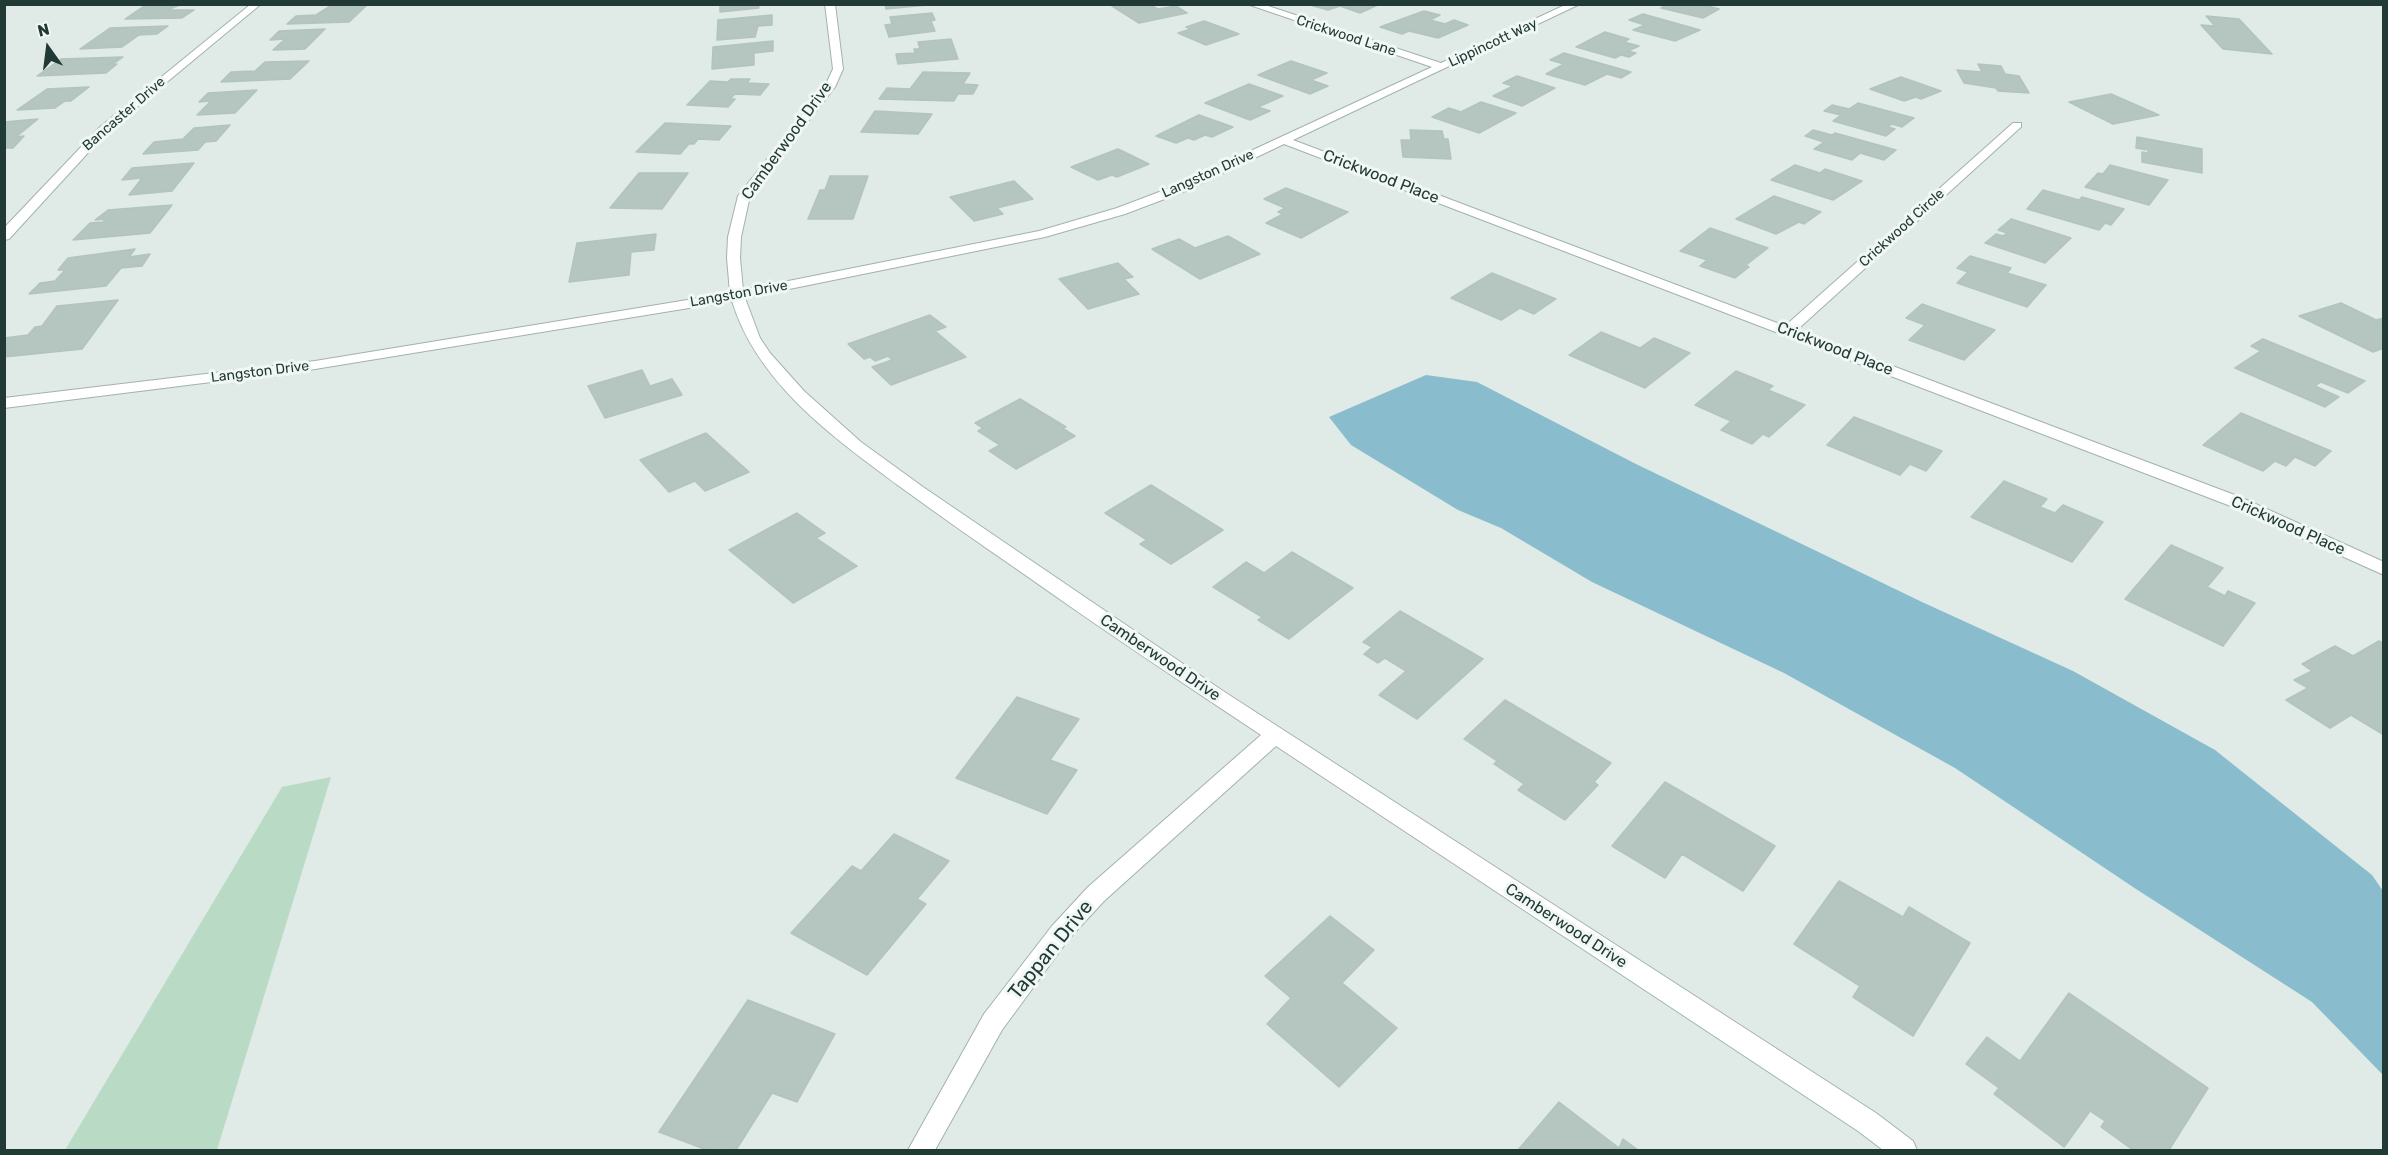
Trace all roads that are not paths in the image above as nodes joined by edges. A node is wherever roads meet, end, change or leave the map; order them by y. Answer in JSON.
{"nodes":[{"id":1,"x":257,"y":4,"type":"edge"},
{"id":2,"x":830,"y":4,"type":"edge"},
{"id":3,"x":1251,"y":4,"type":"edge"},
{"id":4,"x":1576,"y":4,"type":"edge"},
{"id":5,"x":1442,"y":67,"type":"junction"},
{"id":6,"x":2017,"y":125,"type":"dead end"},
{"id":7,"x":1283,"y":140,"type":"junction"},
{"id":8,"x":4,"y":236,"type":"edge"},
{"id":9,"x":736,"y":296,"type":"junction"},
{"id":10,"x":1788,"y":331,"type":"junction"},
{"id":11,"x":4,"y":403,"type":"edge"},
{"id":12,"x":2380,"y":563,"type":"edge"},
{"id":13,"x":1275,"y":735,"type":"junction"},
{"id":14,"x":921,"y":1150,"type":"edge"},
{"id":15,"x":1904,"y":1150,"type":"edge"}],
"edges":[{"from":1,"to":8,"type":"street","name":"Bancaster Drive"},
{"from":2,"to":9,"type":"street","name":"Camberwood Drive"},
{"from":3,"to":5,"type":"street","name":"Crickwood Lane"},
{"from":4,"to":5,"type":"street","name":"Lippincott Way"},
{"from":5,"to":7,"type":"street","name":"Langston Drive"},
{"from":6,"to":10,"type":"street","name":"Crickwood Circle"},
{"from":7,"to":9,"type":"street","name":"Langston Drive"},
{"from":7,"to":10,"type":"street","name":"Crickwood Place"},
{"from":9,"to":11,"type":"street","name":"Langston Drive"},
{"from":9,"to":13,"type":"street","name":"Camberwood Drive"},
{"from":10,"to":12,"type":"street","name":"Crickwood Place"},
{"from":13,"to":14,"type":"street","name":"Tappan Drive"},
{"from":13,"to":15,"type":"street","name":"Camberwood Drive"}]}
